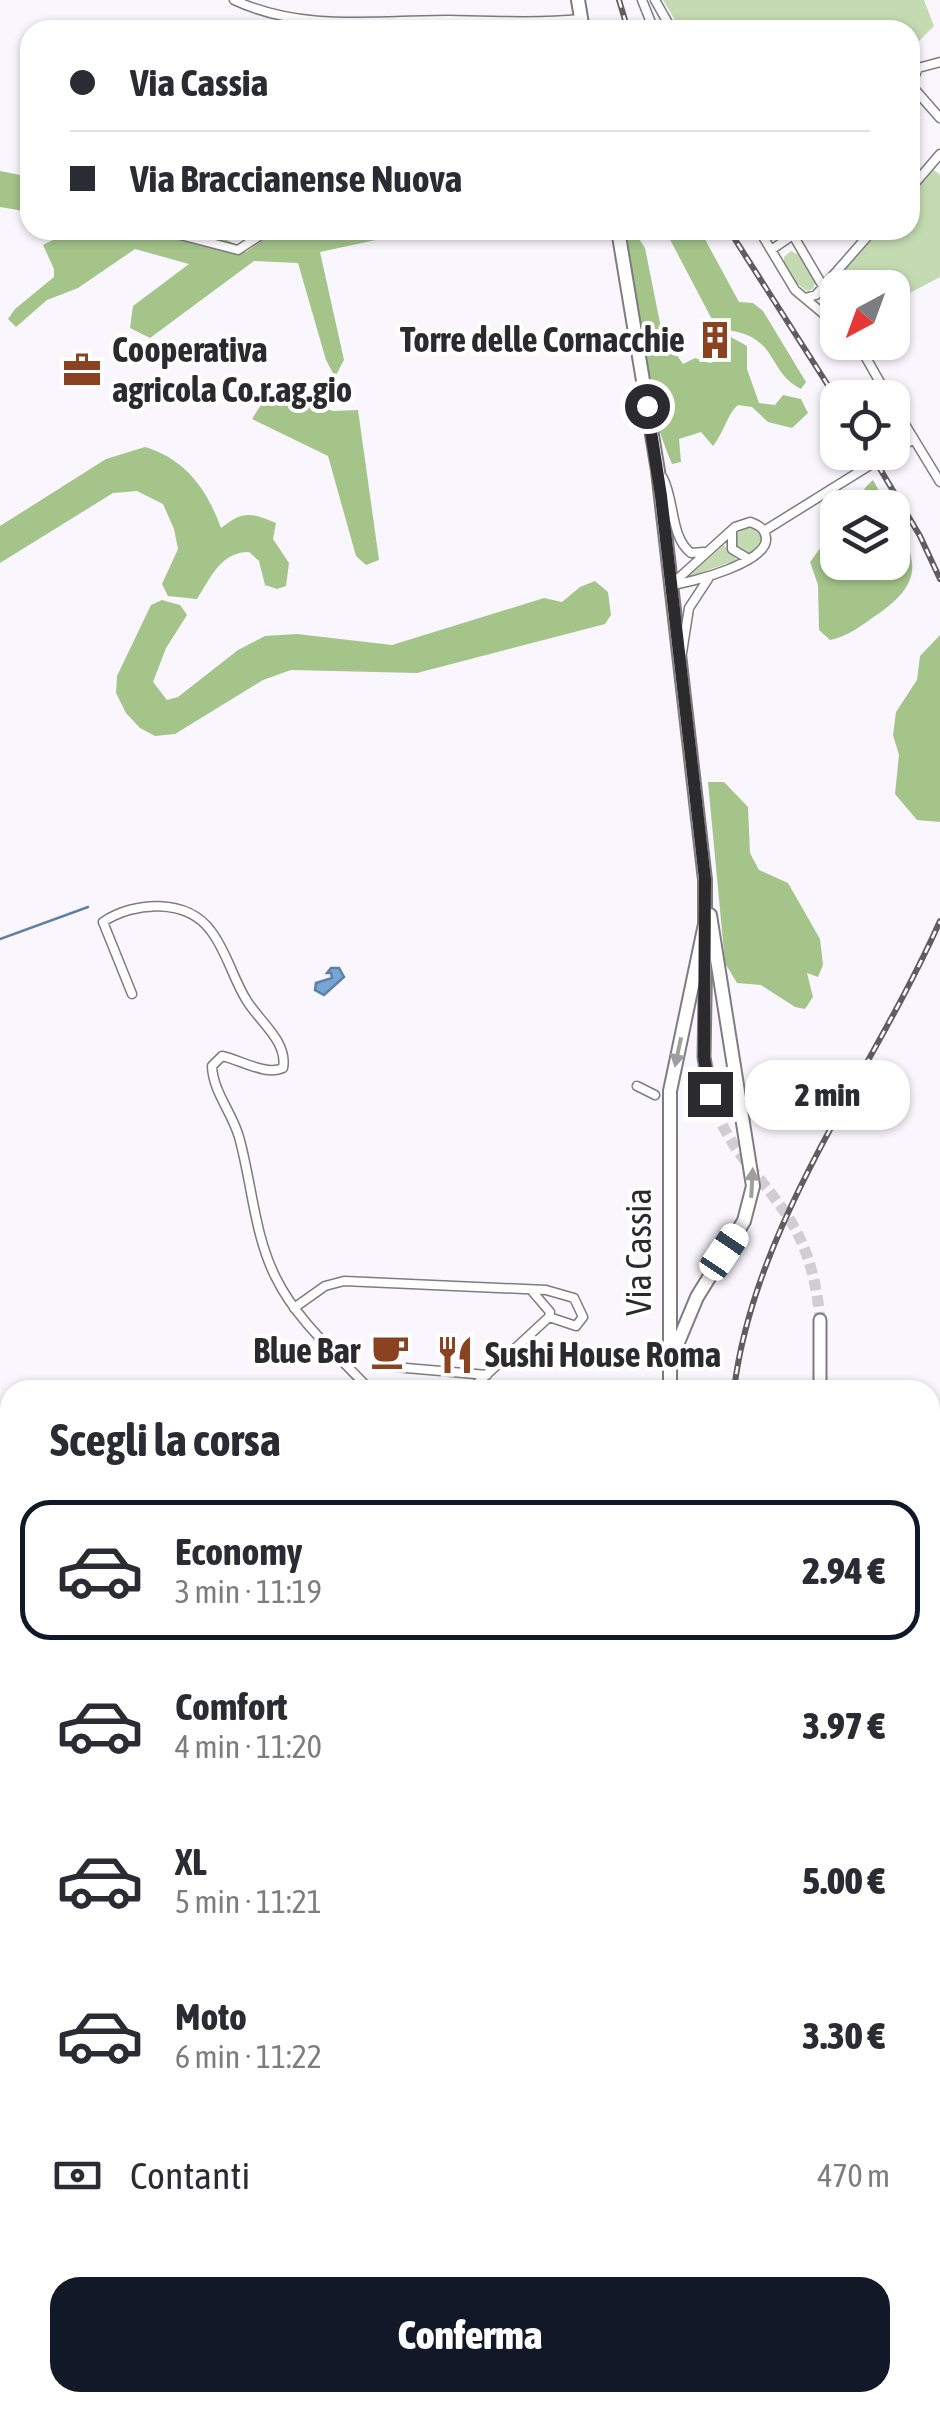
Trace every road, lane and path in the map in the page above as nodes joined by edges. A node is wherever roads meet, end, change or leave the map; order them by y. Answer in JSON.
{"nodes":[{"id":1,"x":234,"y":0,"type":"edge"},
{"id":2,"x":299,"y":20,"type":"edge"},
{"id":3,"x":920,"y":95,"type":"edge"},
{"id":4,"x":940,"y":118,"type":"edge"},
{"id":5,"x":940,"y":154,"type":"edge"},
{"id":6,"x":920,"y":177,"type":"edge"},
{"id":7,"x":194,"y":240,"type":"edge"},
{"id":8,"x":254,"y":240,"type":"edge"},
{"id":9,"x":620,"y":240,"type":"edge"},
{"id":10,"x":766,"y":240,"type":"edge"},
{"id":11,"x":783,"y":240,"type":"edge"},
{"id":12,"x":796,"y":240,"type":"edge"},
{"id":13,"x":865,"y":240,"type":"edge"},
{"id":14,"x":771,"y":250,"type":"junction"},
{"id":15,"x":838,"y":270,"type":"edge"},
{"id":16,"x":820,"y":283,"type":"edge"},
{"id":17,"x":820,"y":290,"type":"edge"},
{"id":18,"x":806,"y":298,"type":"junction"},
{"id":19,"x":820,"y":310,"type":"edge"},
{"id":20,"x":910,"y":432,"type":"edge"},
{"id":21,"x":914,"y":439,"type":"junction"},
{"id":22,"x":910,"y":441,"type":"edge"},
{"id":23,"x":863,"y":470,"type":"edge"},
{"id":24,"x":658,"y":471,"type":"junction"},
{"id":25,"x":940,"y":482,"type":"edge"},
{"id":26,"x":735,"y":527,"type":"junction"},
{"id":27,"x":764,"y":531,"type":"junction"},
{"id":28,"x":713,"y":548,"type":"junction"},
{"id":29,"x":752,"y":558,"type":"junction"},
{"id":30,"x":711,"y":575,"type":"junction"},
{"id":31,"x":672,"y":584,"type":"junction"},
{"id":32,"x":681,"y":658,"type":"junction"},
{"id":33,"x":705,"y":880,"type":"junction"},
{"id":34,"x":705,"y":924,"type":"junction"},
{"id":35,"x":132,"y":994,"type":"dead end"},
{"id":36,"x":637,"y":1086,"type":"dead end"},
{"id":37,"x":710,"y":1094,"type":"tunnel mouth"},
{"id":38,"x":655,"y":1095,"type":"dead end"},
{"id":39,"x":532,"y":1290,"type":"junction"},
{"id":40,"x":294,"y":1308,"type":"junction"},
{"id":41,"x":550,"y":1317,"type":"junction"},
{"id":42,"x":820,"y":1320,"type":"tunnel mouth"},
{"id":43,"x":672,"y":1359,"type":"junction"},
{"id":44,"x":383,"y":1366,"type":"dead end"},
{"id":45,"x":487,"y":1374,"type":"junction"},
{"id":46,"x":361,"y":1380,"type":"edge"},
{"id":47,"x":481,"y":1380,"type":"edge"},
{"id":48,"x":671,"y":1380,"type":"edge"},
{"id":49,"x":820,"y":1380,"type":"edge"}],
"edges":[{"from":1,"to":2,"type":"street"},
{"from":3,"to":4,"type":"street"},
{"from":5,"to":6,"type":"street"},
{"from":7,"to":8,"type":"street"},
{"from":9,"to":24,"type":"main road"},
{"from":10,"to":14,"type":"street"},
{"from":11,"to":14,"type":"street"},
{"from":12,"to":16,"type":"street"},
{"from":13,"to":15,"type":"street"},
{"from":14,"to":18,"type":"street"},
{"from":17,"to":18,"type":"street"},
{"from":18,"to":19,"type":"street"},
{"from":20,"to":21,"type":"street"},
{"from":21,"to":22,"type":"street"},
{"from":21,"to":25,"type":"street"},
{"from":23,"to":27,"type":"street"},
{"from":24,"to":28,"type":"street"},
{"from":24,"to":31,"type":"main road"},
{"from":26,"to":27,"type":"street"},
{"from":26,"to":28,"type":"street"},
{"from":26,"to":29,"type":"street"},
{"from":27,"to":29,"type":"street"},
{"from":28,"to":31,"type":"street"},
{"from":29,"to":30,"type":"street"},
{"from":30,"to":31,"type":"street"},
{"from":30,"to":32,"type":"street"},
{"from":31,"to":32,"type":"main road"},
{"from":32,"to":33,"type":"main road"},
{"from":33,"to":34,"type":"main road"},
{"from":43,"to":33,"type":"main road","one_way":true},
{"from":34,"to":37,"type":"main road"},
{"from":34,"to":43,"type":"main road","name":"Via Cassia","one_way":true},
{"from":35,"to":40,"type":"street"},
{"from":36,"to":38,"type":"street"},
{"from":39,"to":40,"type":"street"},
{"from":39,"to":41,"type":"street"},
{"from":39,"to":41,"type":"street"},
{"from":40,"to":46,"type":"street"},
{"from":41,"to":45,"type":"street"},
{"from":42,"to":49,"type":"main road"},
{"from":43,"to":48,"type":"main road","name":"Via Cassia"},
{"from":44,"to":45,"type":"street"},
{"from":45,"to":47,"type":"street"}]}
